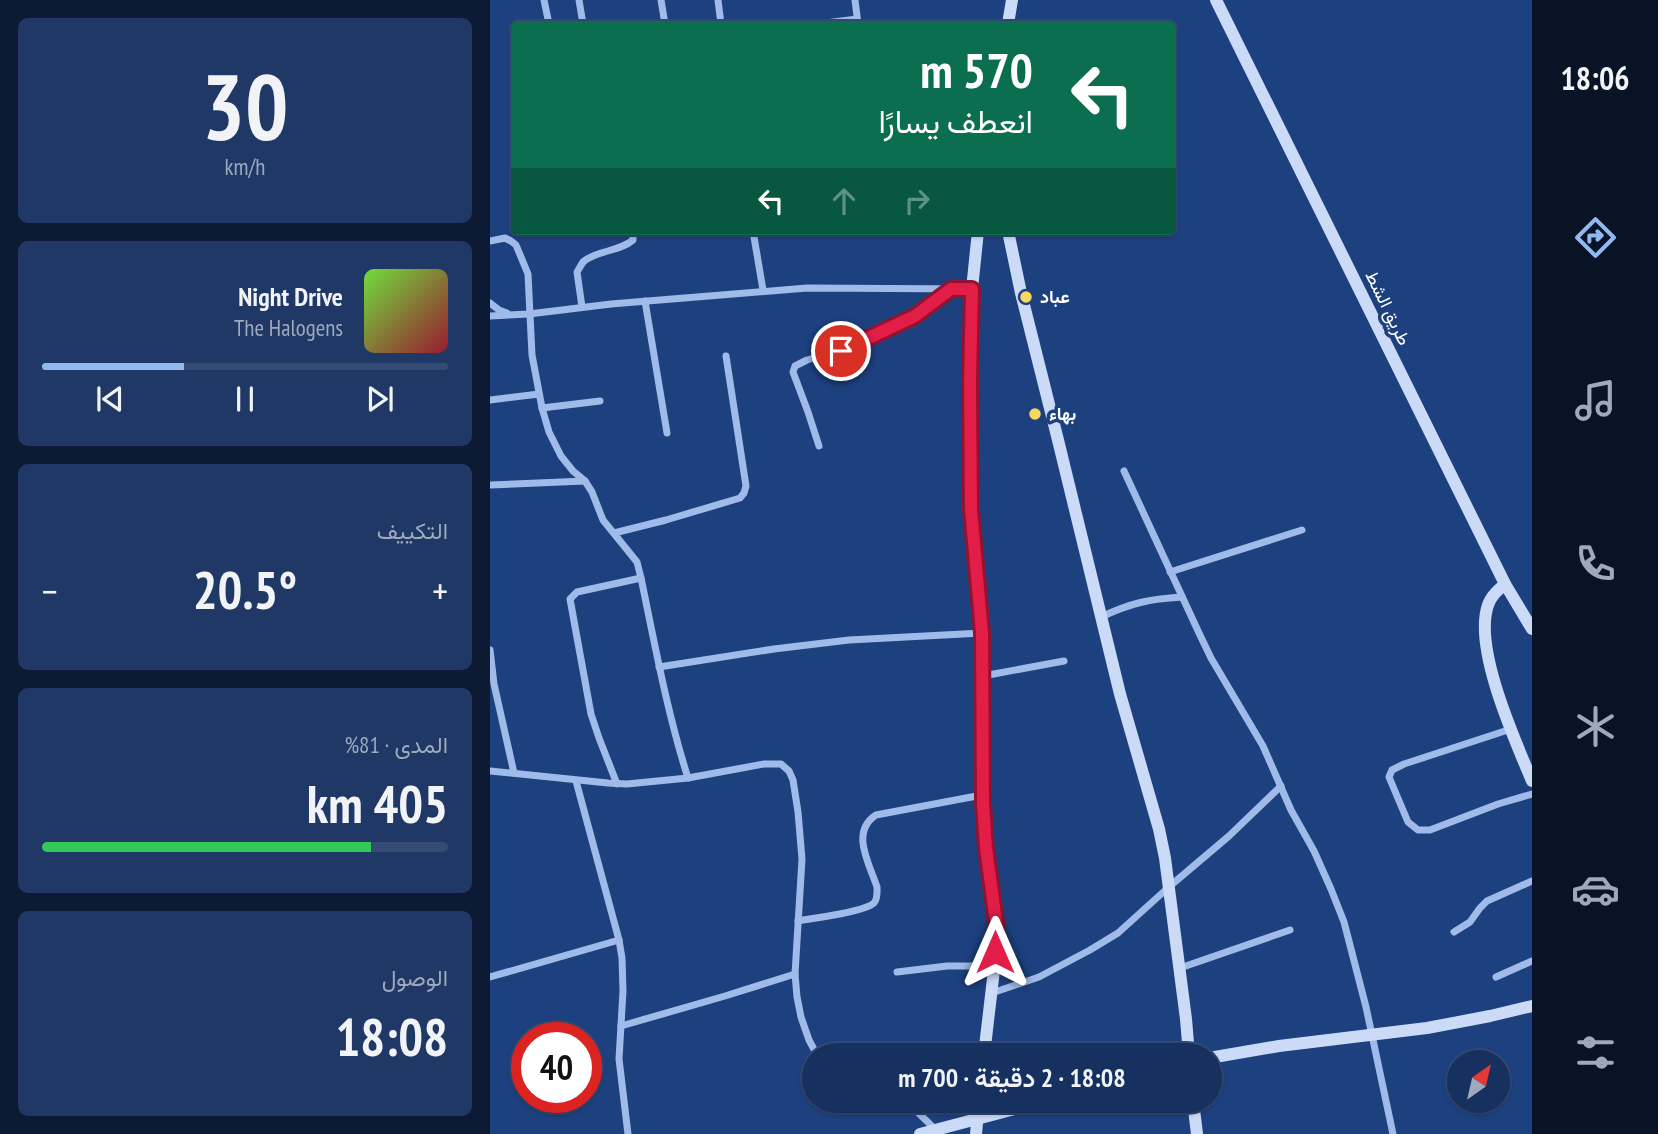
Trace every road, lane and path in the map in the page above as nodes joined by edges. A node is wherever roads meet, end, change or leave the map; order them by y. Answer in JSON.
{"nodes":[{"id":1,"x":544,"y":0,"type":"edge"},
{"id":2,"x":579,"y":0,"type":"edge"},
{"id":3,"x":661,"y":0,"type":"edge"},
{"id":4,"x":718,"y":0,"type":"edge"},
{"id":5,"x":855,"y":0,"type":"edge"},
{"id":6,"x":1012,"y":0,"type":"edge"},
{"id":7,"x":1216,"y":0,"type":"edge"},
{"id":8,"x":548,"y":21,"type":"edge"},
{"id":9,"x":582,"y":21,"type":"edge"},
{"id":10,"x":664,"y":21,"type":"edge"},
{"id":11,"x":721,"y":21,"type":"edge"},
{"id":12,"x":857,"y":21,"type":"edge"},
{"id":13,"x":1008,"y":21,"type":"edge"},
{"id":14,"x":633,"y":235,"type":"edge"},
{"id":15,"x":754,"y":235,"type":"edge"},
{"id":16,"x":978,"y":235,"type":"edge"},
{"id":17,"x":1009,"y":235,"type":"edge"},
{"id":18,"x":490,"y":241,"type":"edge"},
{"id":19,"x":951,"y":289,"type":"junction"},
{"id":20,"x":972,"y":289,"type":"junction"},
{"id":21,"x":763,"y":290,"type":"junction"},
{"id":22,"x":645,"y":301,"type":"junction"},
{"id":23,"x":490,"y":303,"type":"edge"},
{"id":24,"x":582,"y":307,"type":"junction"},
{"id":25,"x":529,"y":314,"type":"junction"},
{"id":26,"x":513,"y":315,"type":"junction"},
{"id":27,"x":490,"y":316,"type":"edge"},
{"id":28,"x":726,"y":356,"type":"dead end"},
{"id":29,"x":539,"y":394,"type":"junction"},
{"id":30,"x":490,"y":400,"type":"edge"},
{"id":31,"x":600,"y":401,"type":"dead end"},
{"id":32,"x":542,"y":408,"type":"junction"},
{"id":33,"x":667,"y":433,"type":"dead end"},
{"id":34,"x":819,"y":446,"type":"dead end"},
{"id":35,"x":1124,"y":471,"type":"dead end"},
{"id":36,"x":585,"y":481,"type":"junction"},
{"id":37,"x":490,"y":485,"type":"edge"},
{"id":38,"x":1302,"y":530,"type":"dead end"},
{"id":39,"x":614,"y":533,"type":"junction"},
{"id":40,"x":1170,"y":572,"type":"junction"},
{"id":41,"x":641,"y":578,"type":"junction"},
{"id":42,"x":1505,"y":584,"type":"junction"},
{"id":43,"x":1182,"y":597,"type":"junction"},
{"id":44,"x":1101,"y":617,"type":"junction"},
{"id":45,"x":1532,"y":629,"type":"edge"},
{"id":46,"x":982,"y":633,"type":"junction"},
{"id":47,"x":490,"y":650,"type":"edge"},
{"id":48,"x":1065,"y":661,"type":"dead end"},
{"id":49,"x":491,"y":666,"type":"edge"},
{"id":50,"x":659,"y":667,"type":"junction"},
{"id":51,"x":983,"y":676,"type":"junction"},
{"id":52,"x":1511,"y":729,"type":"junction"},
{"id":53,"x":490,"y":771,"type":"edge"},
{"id":54,"x":513,"y":773,"type":"junction"},
{"id":55,"x":688,"y":778,"type":"junction"},
{"id":56,"x":576,"y":781,"type":"junction"},
{"id":57,"x":1532,"y":781,"type":"edge"},
{"id":58,"x":617,"y":784,"type":"junction"},
{"id":59,"x":1281,"y":786,"type":"junction"},
{"id":60,"x":1532,"y":794,"type":"edge"},
{"id":61,"x":982,"y":795,"type":"junction"},
{"id":62,"x":1532,"y":881,"type":"edge"},
{"id":63,"x":1170,"y":886,"type":"junction"},
{"id":64,"x":798,"y":921,"type":"junction"},
{"id":65,"x":1290,"y":930,"type":"dead end"},
{"id":66,"x":1454,"y":932,"type":"dead end"},
{"id":67,"x":619,"y":940,"type":"junction"},
{"id":68,"x":1532,"y":961,"type":"edge"},
{"id":69,"x":995,"y":966,"type":"junction"},
{"id":70,"x":1180,"y":968,"type":"junction"},
{"id":71,"x":897,"y":972,"type":"dead end"},
{"id":72,"x":795,"y":974,"type":"junction"},
{"id":73,"x":490,"y":977,"type":"edge"},
{"id":74,"x":1496,"y":977,"type":"dead end"},
{"id":75,"x":992,"y":992,"type":"junction"},
{"id":76,"x":1532,"y":1006,"type":"edge"},
{"id":77,"x":621,"y":1026,"type":"junction"},
{"id":78,"x":1371,"y":1035,"type":"junction"},
{"id":79,"x":811,"y":1043,"type":"edge"},
{"id":80,"x":986,"y":1043,"type":"edge"},
{"id":81,"x":1188,"y":1043,"type":"edge"},
{"id":82,"x":1222,"y":1056,"type":"edge"},
{"id":83,"x":918,"y":1113,"type":"edge"},
{"id":84,"x":978,"y":1113,"type":"edge"},
{"id":85,"x":1000,"y":1113,"type":"edge"},
{"id":86,"x":1195,"y":1113,"type":"edge"},
{"id":87,"x":977,"y":1119,"type":"junction"},
{"id":88,"x":936,"y":1130,"type":"junction"},
{"id":89,"x":628,"y":1134,"type":"edge"},
{"id":90,"x":920,"y":1134,"type":"edge"},
{"id":91,"x":976,"y":1134,"type":"edge"},
{"id":92,"x":1197,"y":1134,"type":"edge"},
{"id":93,"x":1393,"y":1134,"type":"edge"}],
"edges":[{"from":1,"to":8,"type":"street"},
{"from":2,"to":9,"type":"street"},
{"from":3,"to":10,"type":"street"},
{"from":4,"to":11,"type":"street"},
{"from":5,"to":12,"type":"street"},
{"from":6,"to":13,"type":"street"},
{"from":7,"to":42,"type":"street","name":"طريق الشط"},
{"from":14,"to":24,"type":"street"},
{"from":15,"to":21,"type":"street"},
{"from":16,"to":20,"type":"street"},
{"from":17,"to":44,"type":"street"},
{"from":18,"to":25,"type":"street"},
{"from":19,"to":20,"type":"street"},
{"from":19,"to":21,"type":"street"},
{"from":19,"to":34,"type":"street"},
{"from":20,"to":46,"type":"street"},
{"from":21,"to":22,"type":"street"},
{"from":22,"to":24,"type":"street"},
{"from":22,"to":33,"type":"street"},
{"from":23,"to":26,"type":"street"},
{"from":24,"to":25,"type":"street"},
{"from":25,"to":26,"type":"street"},
{"from":25,"to":29,"type":"street"},
{"from":26,"to":27,"type":"street"},
{"from":28,"to":39,"type":"street"},
{"from":29,"to":30,"type":"street"},
{"from":29,"to":32,"type":"street"},
{"from":31,"to":32,"type":"street"},
{"from":32,"to":36,"type":"street"},
{"from":35,"to":40,"type":"street"},
{"from":36,"to":37,"type":"street"},
{"from":36,"to":39,"type":"street"},
{"from":38,"to":40,"type":"street"},
{"from":39,"to":41,"type":"street"},
{"from":40,"to":43,"type":"street"},
{"from":41,"to":50,"type":"street"},
{"from":41,"to":58,"type":"street"},
{"from":42,"to":45,"type":"street","name":"طريق الشط"},
{"from":42,"to":52,"type":"street"},
{"from":43,"to":44,"type":"street"},
{"from":43,"to":59,"type":"street"},
{"from":44,"to":63,"type":"street"},
{"from":46,"to":50,"type":"street"},
{"from":46,"to":51,"type":"street"},
{"from":47,"to":49,"type":"street"},
{"from":48,"to":51,"type":"street"},
{"from":49,"to":54,"type":"street"},
{"from":50,"to":55,"type":"street"},
{"from":51,"to":61,"type":"street"},
{"from":52,"to":57,"type":"street"},
{"from":52,"to":60,"type":"street"},
{"from":53,"to":54,"type":"street"},
{"from":54,"to":56,"type":"street"},
{"from":55,"to":58,"type":"street"},
{"from":55,"to":64,"type":"street"},
{"from":56,"to":58,"type":"street"},
{"from":56,"to":67,"type":"street"},
{"from":59,"to":63,"type":"street"},
{"from":59,"to":78,"type":"street"},
{"from":61,"to":64,"type":"street"},
{"from":61,"to":69,"type":"street"},
{"from":62,"to":66,"type":"street"},
{"from":63,"to":70,"type":"street"},
{"from":63,"to":75,"type":"street"},
{"from":64,"to":72,"type":"street"},
{"from":65,"to":70,"type":"street"},
{"from":67,"to":73,"type":"street"},
{"from":67,"to":77,"type":"street"},
{"from":68,"to":74,"type":"street"},
{"from":69,"to":71,"type":"street"},
{"from":69,"to":75,"type":"street"},
{"from":70,"to":81,"type":"street"},
{"from":72,"to":77,"type":"street"},
{"from":72,"to":79,"type":"street"},
{"from":75,"to":80,"type":"street"},
{"from":76,"to":78,"type":"street"},
{"from":77,"to":89,"type":"street"},
{"from":78,"to":82,"type":"street"},
{"from":78,"to":93,"type":"street"},
{"from":83,"to":88,"type":"street"},
{"from":84,"to":87,"type":"street"},
{"from":85,"to":87,"type":"street"},
{"from":86,"to":92,"type":"street"},
{"from":87,"to":88,"type":"street"},
{"from":87,"to":91,"type":"street"},
{"from":88,"to":90,"type":"street"}]}
